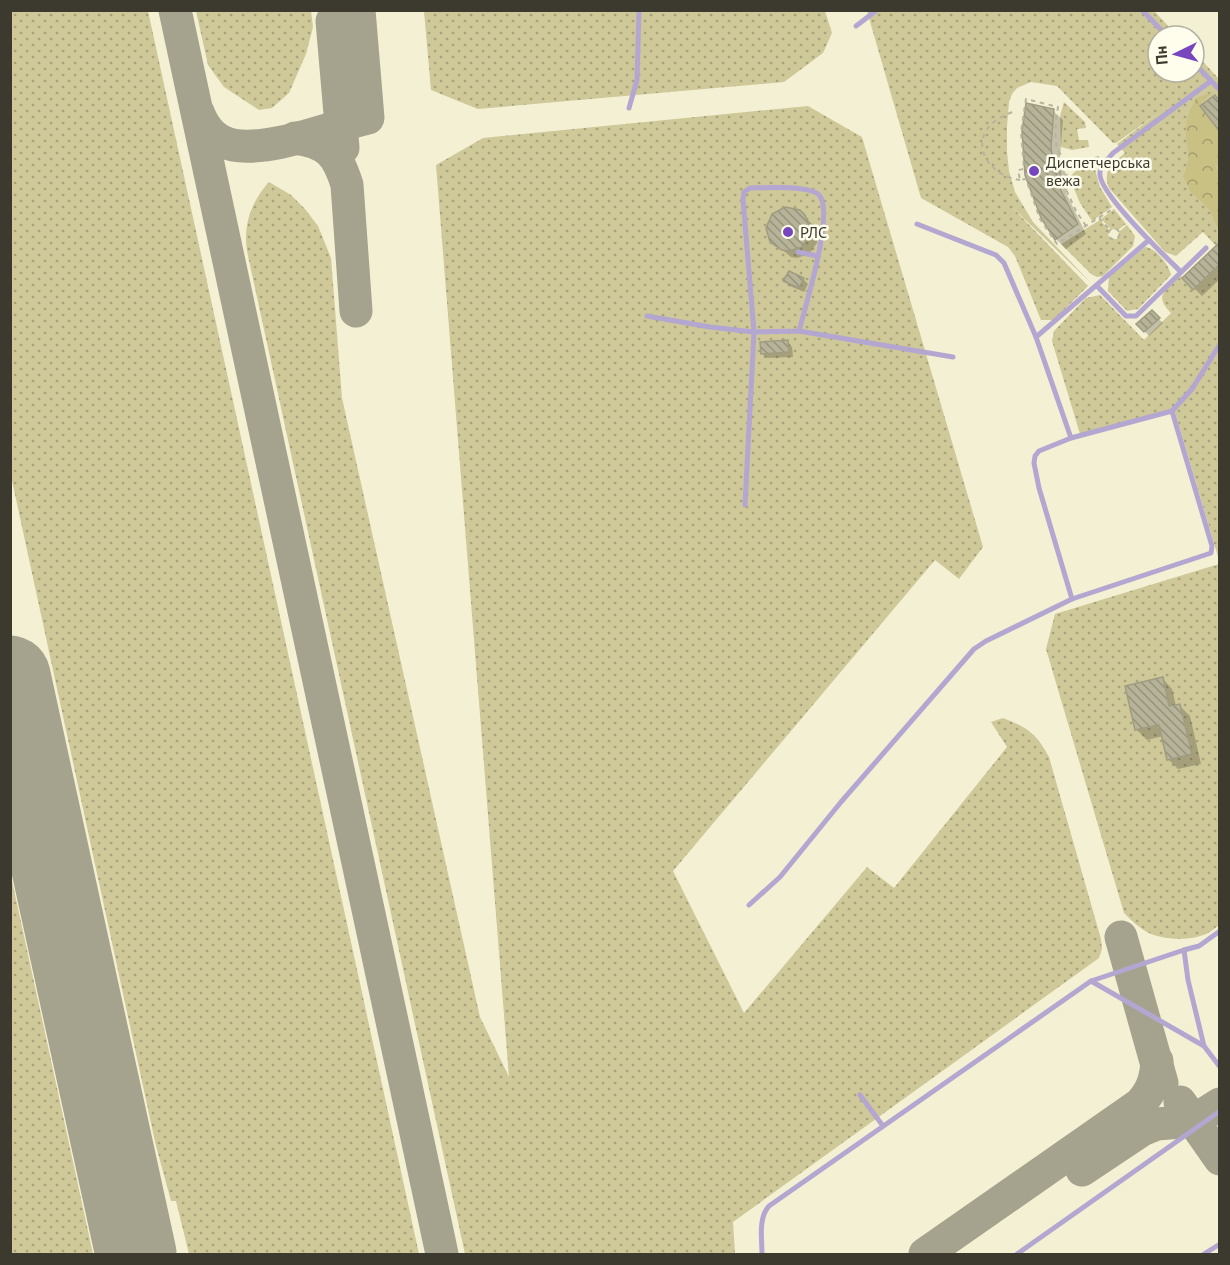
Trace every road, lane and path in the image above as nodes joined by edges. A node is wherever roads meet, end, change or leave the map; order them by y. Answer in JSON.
{"nodes":[{"id":1,"x":639,"y":10,"type":"edge"},
{"id":2,"x":877,"y":10,"type":"edge"},
{"id":3,"x":1142,"y":10,"type":"edge"},
{"id":4,"x":1155,"y":24,"type":"edge"},
{"id":5,"x":856,"y":26,"type":"dead end"},
{"id":6,"x":1206,"y":76,"type":"edge"},
{"id":7,"x":1211,"y":81,"type":"junction"},
{"id":8,"x":1220,"y":90,"type":"edge"},
{"id":9,"x":628,"y":108,"type":"dead end"},
{"id":10,"x":1012,"y":112,"type":"dead end"},
{"id":11,"x":1113,"y":153,"type":"junction"},
{"id":12,"x":1068,"y":165,"type":"junction"},
{"id":13,"x":1060,"y":167,"type":"dead end"},
{"id":14,"x":1020,"y":180,"type":"junction"},
{"id":15,"x":1118,"y":205,"type":"junction"},
{"id":16,"x":1099,"y":218,"type":"junction"},
{"id":17,"x":917,"y":224,"type":"dead end"},
{"id":18,"x":1086,"y":226,"type":"junction"},
{"id":19,"x":1110,"y":230,"type":"dead end"},
{"id":20,"x":1149,"y":240,"type":"junction"},
{"id":21,"x":1206,"y":248,"type":"dead end"},
{"id":22,"x":798,"y":252,"type":"dead end"},
{"id":23,"x":818,"y":256,"type":"junction"},
{"id":24,"x":1181,"y":273,"type":"junction"},
{"id":25,"x":1097,"y":286,"type":"junction"},
{"id":26,"x":647,"y":316,"type":"dead end"},
{"id":27,"x":799,"y":331,"type":"junction"},
{"id":28,"x":754,"y":332,"type":"junction"},
{"id":29,"x":1036,"y":337,"type":"junction"},
{"id":30,"x":1220,"y":344,"type":"edge"},
{"id":31,"x":953,"y":357,"type":"dead end"},
{"id":32,"x":1172,"y":411,"type":"junction"},
{"id":33,"x":1071,"y":438,"type":"junction"},
{"id":34,"x":746,"y":505,"type":"dead end"},
{"id":35,"x":1212,"y":546,"type":"junction"},
{"id":36,"x":1220,"y":550,"type":"edge"},
{"id":37,"x":1072,"y":600,"type":"junction"},
{"id":38,"x":749,"y":904,"type":"dead end"},
{"id":39,"x":1220,"y":932,"type":"edge"},
{"id":40,"x":1184,"y":950,"type":"junction"},
{"id":41,"x":1091,"y":981,"type":"junction"},
{"id":42,"x":1204,"y":1046,"type":"junction"},
{"id":43,"x":1220,"y":1066,"type":"edge"},
{"id":44,"x":860,"y":1095,"type":"dead end"},
{"id":45,"x":1220,"y":1112,"type":"edge"},
{"id":46,"x":883,"y":1126,"type":"junction"},
{"id":47,"x":1220,"y":1244,"type":"edge"},
{"id":48,"x":762,"y":1254,"type":"edge"},
{"id":49,"x":1017,"y":1254,"type":"edge"},
{"id":50,"x":1204,"y":1254,"type":"edge"}],
"edges":[{"from":1,"to":9,"type":"lane"},
{"from":2,"to":5,"type":"lane"},
{"from":3,"to":4,"type":"lane"},
{"from":6,"to":7,"type":"lane"},
{"from":7,"to":8,"type":"lane"},
{"from":7,"to":11,"type":"lane"},
{"from":10,"to":14,"type":"path"},
{"from":11,"to":12,"type":"path"},
{"from":11,"to":15,"type":"lane"},
{"from":12,"to":13,"type":"path"},
{"from":12,"to":14,"type":"path"},
{"from":12,"to":18,"type":"path"},
{"from":14,"to":18,"type":"path"},
{"from":15,"to":16,"type":"path"},
{"from":15,"to":20,"type":"lane"},
{"from":16,"to":18,"type":"path"},
{"from":16,"to":19,"type":"path"},
{"from":17,"to":29,"type":"lane"},
{"from":20,"to":24,"type":"lane"},
{"from":20,"to":25,"type":"lane"},
{"from":21,"to":24,"type":"lane"},
{"from":22,"to":23,"type":"lane"},
{"from":23,"to":27,"type":"lane"},
{"from":23,"to":28,"type":"lane"},
{"from":24,"to":25,"type":"lane"},
{"from":25,"to":29,"type":"lane"},
{"from":26,"to":28,"type":"lane"},
{"from":27,"to":28,"type":"lane"},
{"from":27,"to":31,"type":"lane"},
{"from":28,"to":34,"type":"lane"},
{"from":29,"to":33,"type":"lane"},
{"from":30,"to":32,"type":"lane"},
{"from":32,"to":33,"type":"lane"},
{"from":32,"to":35,"type":"lane"},
{"from":33,"to":37,"type":"lane"},
{"from":35,"to":36,"type":"lane"},
{"from":35,"to":37,"type":"lane"},
{"from":37,"to":38,"type":"lane"},
{"from":39,"to":40,"type":"lane"},
{"from":40,"to":41,"type":"lane"},
{"from":40,"to":42,"type":"lane"},
{"from":41,"to":42,"type":"lane"},
{"from":41,"to":46,"type":"lane"},
{"from":42,"to":43,"type":"lane"},
{"from":44,"to":46,"type":"lane"},
{"from":45,"to":49,"type":"lane"},
{"from":46,"to":48,"type":"lane"},
{"from":47,"to":50,"type":"lane"}]}
